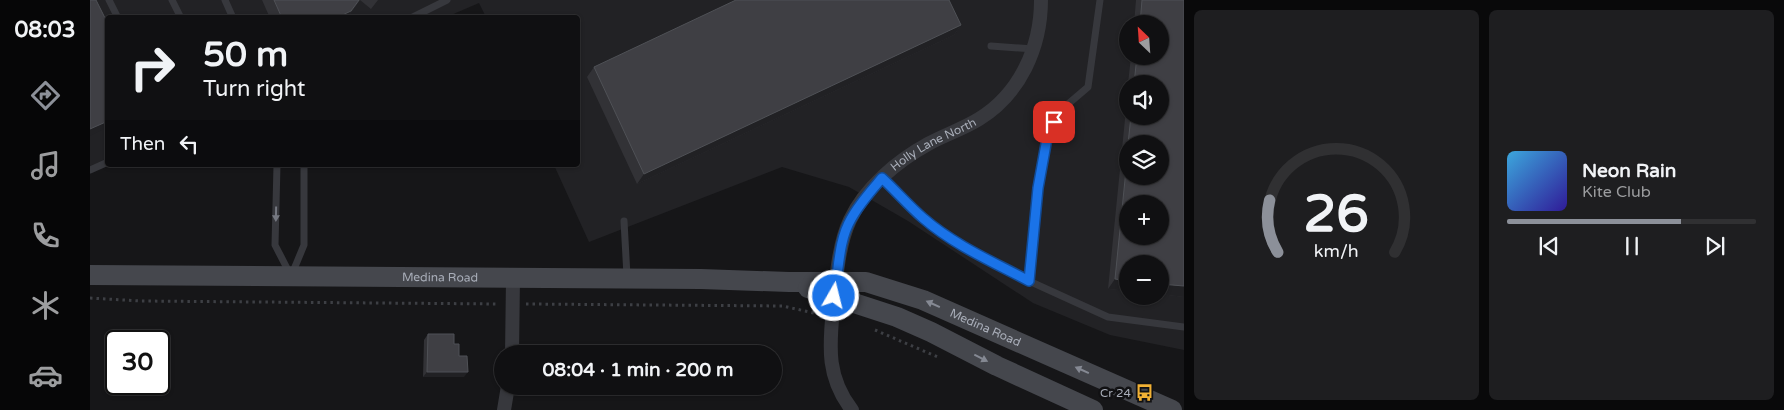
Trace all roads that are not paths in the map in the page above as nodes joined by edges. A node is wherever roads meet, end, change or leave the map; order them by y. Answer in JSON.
{"nodes":[{"id":1,"x":109,"y":0,"type":"edge"},
{"id":2,"x":172,"y":0,"type":"edge"},
{"id":3,"x":225,"y":0,"type":"edge"},
{"id":4,"x":447,"y":0,"type":"edge"},
{"id":5,"x":1041,"y":0,"type":"edge"},
{"id":6,"x":1100,"y":0,"type":"edge"},
{"id":7,"x":116,"y":15,"type":"edge"},
{"id":8,"x":179,"y":15,"type":"edge"},
{"id":9,"x":232,"y":15,"type":"edge"},
{"id":10,"x":417,"y":15,"type":"edge"},
{"id":11,"x":991,"y":46,"type":"dead end"},
{"id":12,"x":1034,"y":49,"type":"junction"},
{"id":13,"x":105,"y":163,"type":"edge"},
{"id":14,"x":277,"y":167,"type":"edge"},
{"id":15,"x":304,"y":167,"type":"edge"},
{"id":16,"x":90,"y":170,"type":"edge"},
{"id":17,"x":882,"y":178,"type":"junction"},
{"id":18,"x":624,"y":221,"type":"dead end"},
{"id":19,"x":90,"y":275,"type":"edge"},
{"id":20,"x":291,"y":276,"type":"junction"},
{"id":21,"x":513,"y":278,"type":"junction"},
{"id":22,"x":627,"y":278,"type":"junction"},
{"id":23,"x":1029,"y":281,"type":"junction"},
{"id":24,"x":836,"y":289,"type":"junction"},
{"id":25,"x":1184,"y":326,"type":"edge"},
{"id":26,"x":512,"y":345,"type":"edge"},
{"id":27,"x":506,"y":395,"type":"edge"},
{"id":28,"x":504,"y":410,"type":"edge"},
{"id":29,"x":852,"y":410,"type":"edge"},
{"id":30,"x":1093,"y":410,"type":"edge"},
{"id":31,"x":1172,"y":410,"type":"edge"}],
"edges":[{"from":1,"to":7,"type":"lane"},
{"from":2,"to":8,"type":"lane"},
{"from":3,"to":9,"type":"lane"},
{"from":4,"to":10,"type":"lane"},
{"from":5,"to":12,"type":"street","name":"Holly Lane North"},
{"from":6,"to":23,"type":"lane"},
{"from":11,"to":12,"type":"lane"},
{"from":12,"to":17,"type":"street","name":"Holly Lane North"},
{"from":13,"to":16,"type":"lane"},
{"from":14,"to":20,"type":"lane","one_way":true},
{"from":15,"to":20,"type":"lane"},
{"from":17,"to":23,"type":"lane"},
{"from":17,"to":24,"type":"street","name":"Holly Lane North"},
{"from":18,"to":22,"type":"lane"},
{"from":19,"to":20,"type":"street","name":"Medina Road"},
{"from":20,"to":21,"type":"street","name":"Medina Road"},
{"from":21,"to":22,"type":"street","name":"Medina Road"},
{"from":21,"to":26,"type":"street"},
{"from":22,"to":24,"type":"street","name":"Medina Road"},
{"from":23,"to":25,"type":"lane"},
{"from":24,"to":29,"type":"street","name":"Holly Lane North"},
{"from":24,"to":30,"type":"street","name":"Medina Road","one_way":true},
{"from":31,"to":24,"type":"street","name":"Medina Road","one_way":true},
{"from":27,"to":28,"type":"street"}]}
